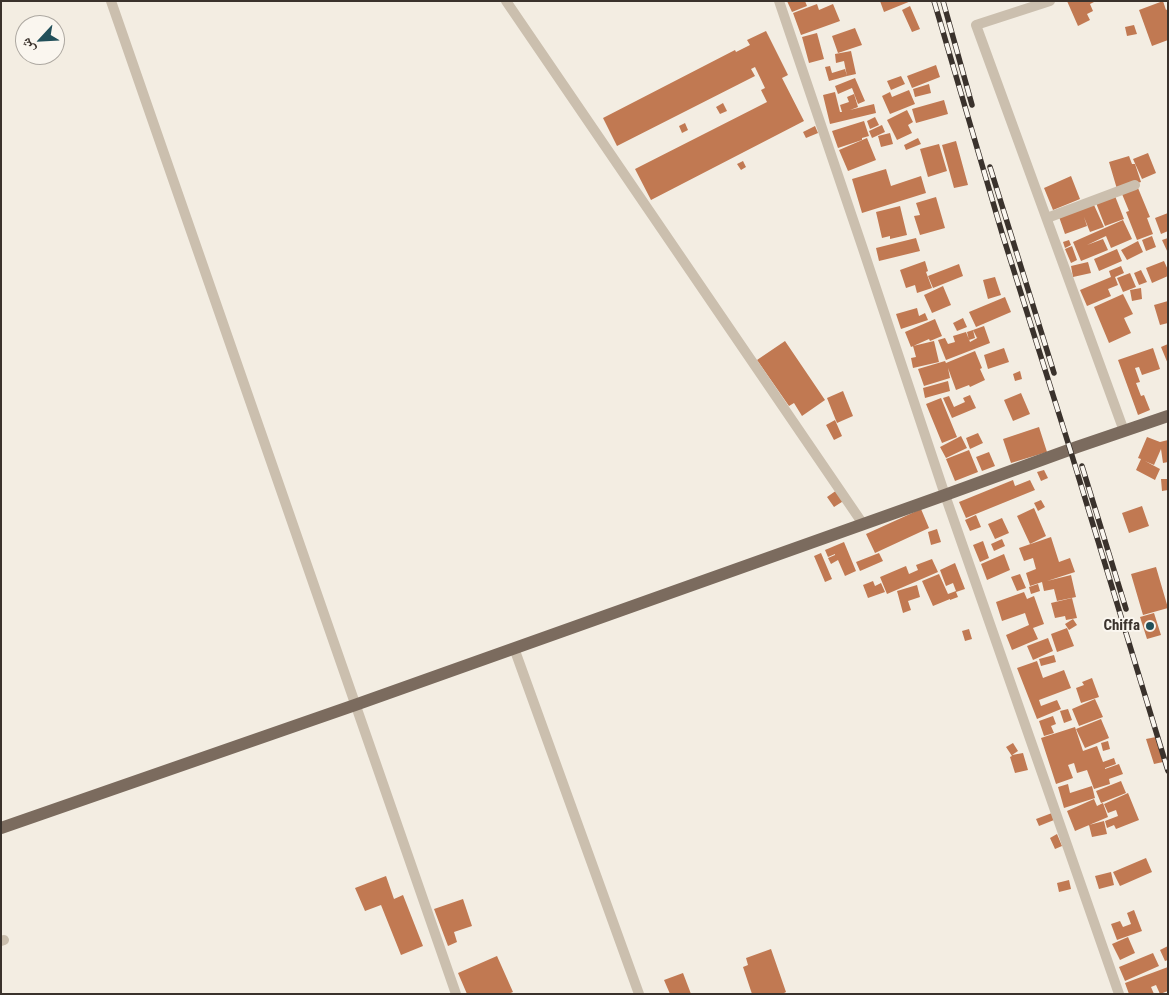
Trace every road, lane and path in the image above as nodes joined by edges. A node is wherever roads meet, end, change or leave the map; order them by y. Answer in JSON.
{"nodes":[{"id":1,"x":111,"y":1,"type":"edge"},
{"id":2,"x":506,"y":1,"type":"edge"},
{"id":3,"x":779,"y":1,"type":"edge"},
{"id":4,"x":1050,"y":1,"type":"edge"},
{"id":5,"x":1135,"y":185,"type":"dead end"},
{"id":6,"x":1047,"y":218,"type":"junction"},
{"id":7,"x":1168,"y":416,"type":"edge"},
{"id":8,"x":1124,"y":431,"type":"junction"},
{"id":9,"x":945,"y":495,"type":"junction"},
{"id":10,"x":863,"y":524,"type":"junction"},
{"id":11,"x":514,"y":648,"type":"junction"},
{"id":12,"x":355,"y":705,"type":"junction"},
{"id":13,"x":1,"y":828,"type":"edge"},
{"id":14,"x":456,"y":994,"type":"edge"},
{"id":15,"x":639,"y":994,"type":"edge"},
{"id":16,"x":1119,"y":994,"type":"edge"}],
"edges":[{"from":1,"to":12,"type":"street"},
{"from":2,"to":10,"type":"street"},
{"from":3,"to":9,"type":"street"},
{"from":4,"to":6,"type":"street"},
{"from":5,"to":6,"type":"street"},
{"from":6,"to":8,"type":"street"},
{"from":7,"to":8,"type":"main road"},
{"from":8,"to":9,"type":"main road"},
{"from":9,"to":10,"type":"main road"},
{"from":9,"to":16,"type":"street"},
{"from":10,"to":11,"type":"main road"},
{"from":11,"to":12,"type":"main road"},
{"from":11,"to":15,"type":"street"},
{"from":12,"to":13,"type":"main road"},
{"from":12,"to":14,"type":"street"}]}
